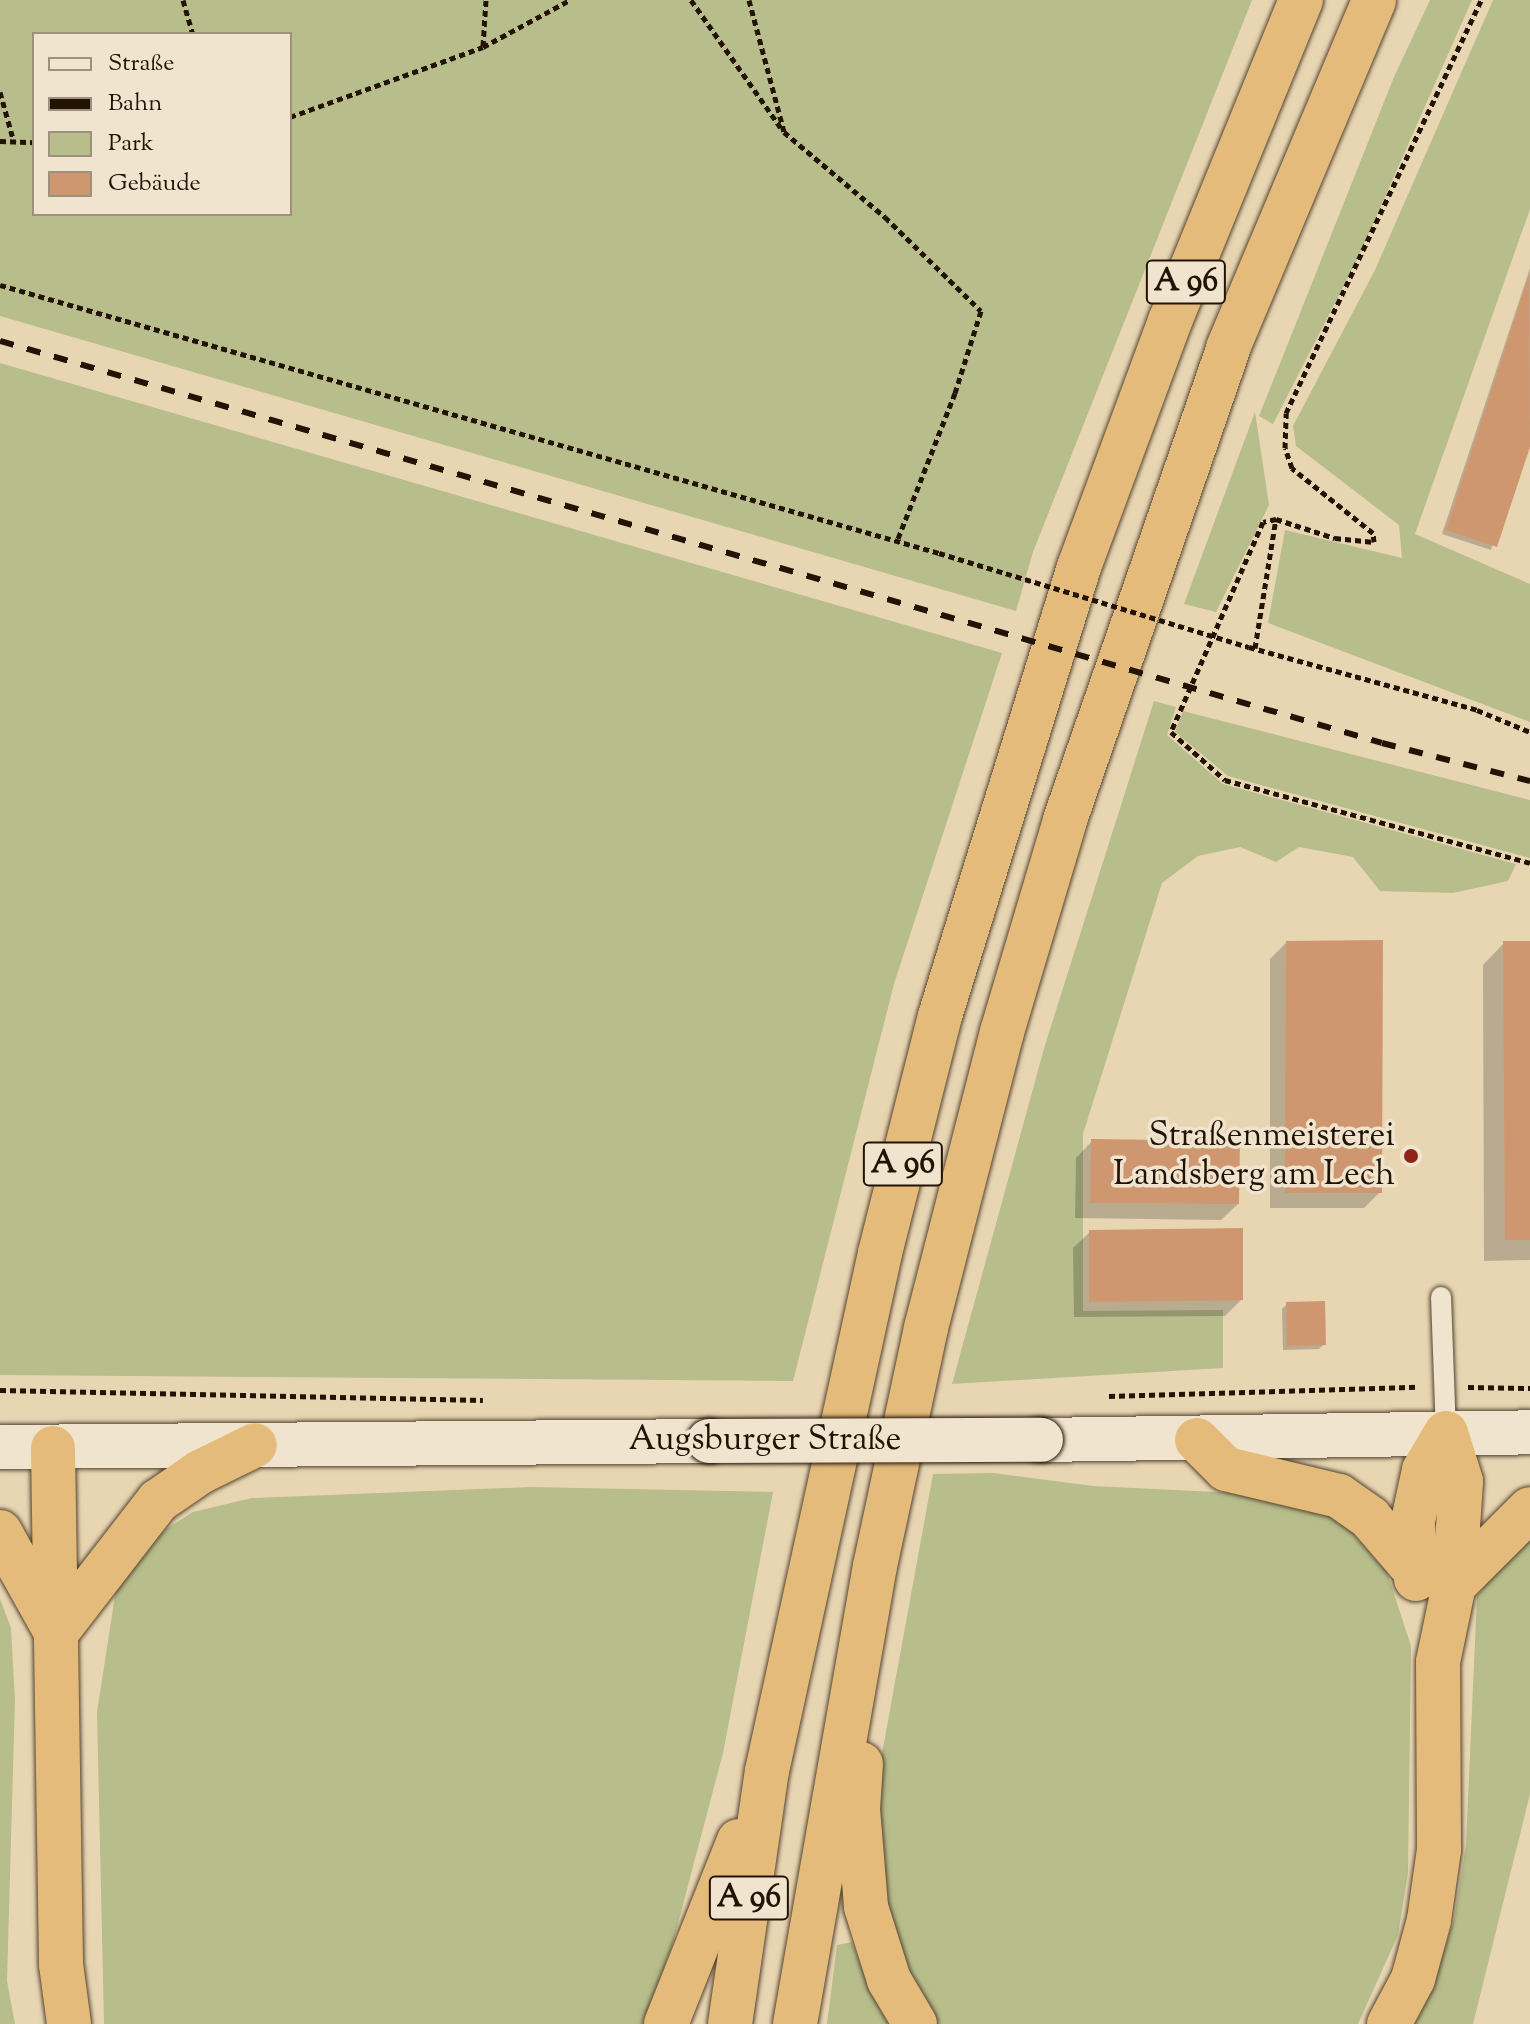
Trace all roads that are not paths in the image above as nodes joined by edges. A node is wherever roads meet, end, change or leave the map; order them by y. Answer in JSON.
{"nodes":[{"id":1,"x":1301,"y":0,"type":"edge"},
{"id":2,"x":1374,"y":0,"type":"edge"},
{"id":3,"x":1441,"y":1297,"type":"dead end"},
{"id":4,"x":1530,"y":1432,"type":"edge"},
{"id":5,"x":1446,"y":1433,"type":"junction"},
{"id":6,"x":1197,"y":1440,"type":"junction"},
{"id":7,"x":255,"y":1445,"type":"junction"},
{"id":8,"x":0,"y":1447,"type":"edge"},
{"id":9,"x":53,"y":1448,"type":"junction"},
{"id":10,"x":1530,"y":1509,"type":"edge"},
{"id":11,"x":0,"y":1532,"type":"edge"},
{"id":12,"x":875,"y":1566,"type":"junction"},
{"id":13,"x":1413,"y":1568,"type":"junction"},
{"id":14,"x":1454,"y":1585,"type":"junction"},
{"id":15,"x":56,"y":1633,"type":"junction"},
{"id":16,"x":1438,"y":1662,"type":"junction"},
{"id":17,"x":767,"y":1771,"type":"junction"},
{"id":18,"x":69,"y":2024,"type":"edge"},
{"id":19,"x":666,"y":2024,"type":"edge"},
{"id":20,"x":730,"y":2024,"type":"edge"},
{"id":21,"x":795,"y":2024,"type":"edge"},
{"id":22,"x":915,"y":2024,"type":"edge"},
{"id":23,"x":1389,"y":2024,"type":"edge"}],
"edges":[{"from":1,"to":17,"type":"highway","number":"A 96"},
{"from":2,"to":12,"type":"highway","number":"A 96"},
{"from":3,"to":5,"type":"lane"},
{"from":4,"to":5,"type":"main road","name":"Augsburger Straße"},
{"from":5,"to":6,"type":"main road","name":"Augsburger Straße"},
{"from":5,"to":13,"type":"highway"},
{"from":5,"to":14,"type":"highway"},
{"from":6,"to":7,"type":"main road","name":"Augsburger Straße","bridge":true},
{"from":6,"to":13,"type":"highway"},
{"from":7,"to":9,"type":"main road","name":"Augsburger Straße"},
{"from":7,"to":15,"type":"highway"},
{"from":8,"to":9,"type":"main road","name":"Augsburger Straße"},
{"from":9,"to":15,"type":"highway"},
{"from":10,"to":14,"type":"highway"},
{"from":11,"to":15,"type":"highway"},
{"from":12,"to":21,"type":"highway","number":"A 96"},
{"from":12,"to":22,"type":"highway"},
{"from":13,"to":16,"type":"highway"},
{"from":14,"to":16,"type":"highway"},
{"from":15,"to":18,"type":"highway"},
{"from":16,"to":23,"type":"highway"},
{"from":17,"to":19,"type":"highway"},
{"from":17,"to":20,"type":"highway","number":"A 96"}]}
